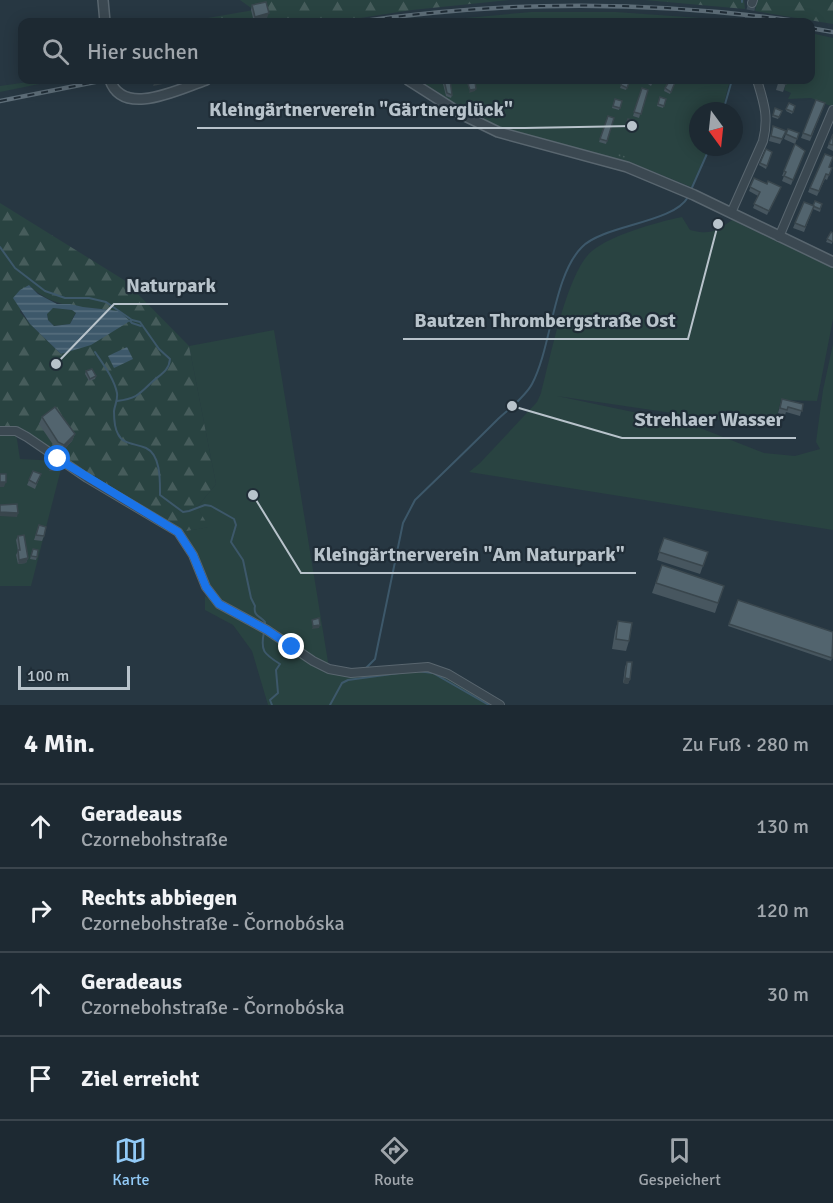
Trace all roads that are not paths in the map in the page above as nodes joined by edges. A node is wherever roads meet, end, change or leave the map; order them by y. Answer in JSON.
{"nodes":[{"id":1,"x":103,"y":0,"type":"edge"},
{"id":2,"x":105,"y":18,"type":"edge"},
{"id":3,"x":112,"y":84,"type":"edge"},
{"id":4,"x":193,"y":84,"type":"edge"},
{"id":5,"x":414,"y":84,"type":"edge"},
{"id":6,"x":758,"y":84,"type":"edge"},
{"id":7,"x":833,"y":110,"type":"edge"},
{"id":8,"x":731,"y":213,"type":"junction"},
{"id":9,"x":779,"y":237,"type":"junction"},
{"id":10,"x":833,"y":262,"type":"edge"},
{"id":11,"x":0,"y":431,"type":"edge"},
{"id":12,"x":500,"y":705,"type":"edge"}],
"edges":[{"from":1,"to":2,"type":"street"},
{"from":3,"to":4,"type":"street"},
{"from":5,"to":8,"type":"street"},
{"from":6,"to":8,"type":"street"},
{"from":7,"to":9,"type":"street"},
{"from":8,"to":9,"type":"street"},
{"from":9,"to":10,"type":"street"},
{"from":11,"to":12,"type":"street"}]}
